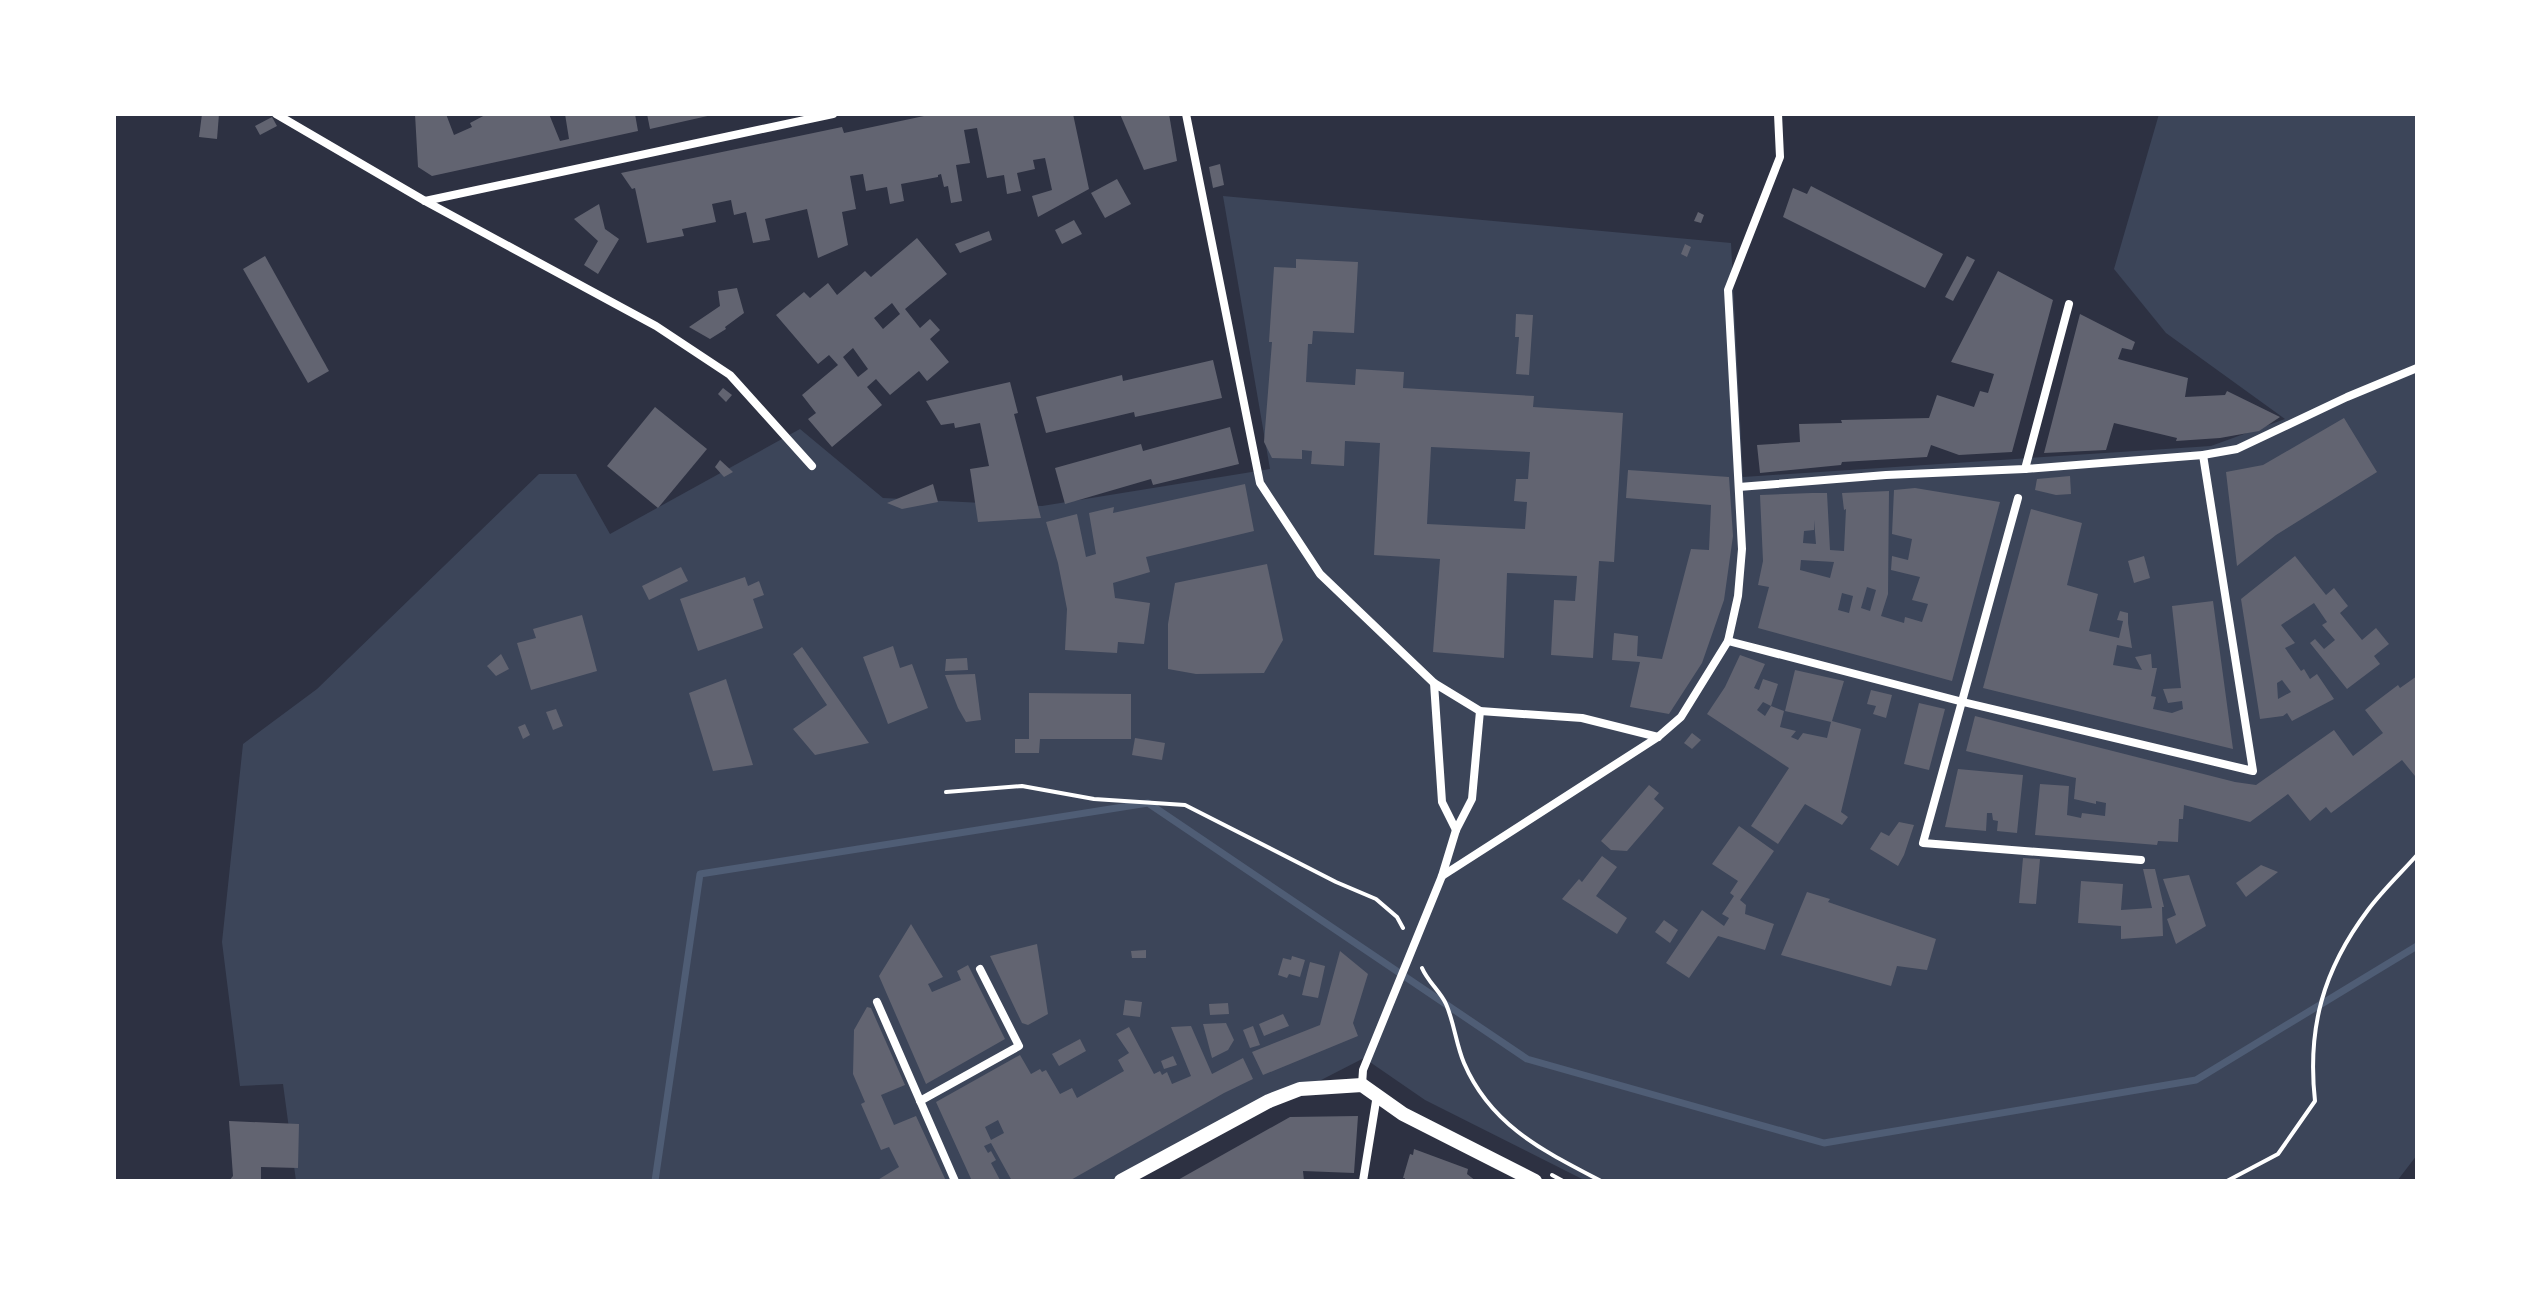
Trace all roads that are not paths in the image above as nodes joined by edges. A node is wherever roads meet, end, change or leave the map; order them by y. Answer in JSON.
{"nodes":[{"id":1,"x":276,"y":114,"type":"edge"},
{"id":2,"x":833,"y":114,"type":"edge"},
{"id":3,"x":1186,"y":114,"type":"edge"},
{"id":4,"x":1778,"y":114,"type":"edge"},
{"id":5,"x":425,"y":201,"type":"junction"},
{"id":6,"x":2069,"y":304,"type":"dead end"},
{"id":7,"x":2417,"y":368,"type":"edge"},
{"id":8,"x":2203,"y":455,"type":"junction"},
{"id":9,"x":812,"y":466,"type":"dead end"},
{"id":10,"x":2025,"y":469,"type":"junction"},
{"id":11,"x":1739,"y":487,"type":"junction"},
{"id":12,"x":2018,"y":498,"type":"dead end"},
{"id":13,"x":1728,"y":641,"type":"junction"},
{"id":14,"x":1434,"y":683,"type":"junction"},
{"id":15,"x":1963,"y":702,"type":"junction"},
{"id":16,"x":1480,"y":711,"type":"junction"},
{"id":17,"x":1658,"y":737,"type":"junction"},
{"id":18,"x":1456,"y":830,"type":"junction"},
{"id":19,"x":2141,"y":860,"type":"dead end"},
{"id":20,"x":1442,"y":876,"type":"junction"},
{"id":21,"x":980,"y":969,"type":"dead end"},
{"id":22,"x":877,"y":1002,"type":"dead end"},
{"id":23,"x":1363,"y":1078,"type":"junction"},
{"id":24,"x":1377,"y":1094,"type":"junction"},
{"id":25,"x":920,"y":1101,"type":"junction"},
{"id":26,"x":955,"y":1181,"type":"edge"},
{"id":27,"x":1121,"y":1181,"type":"edge"},
{"id":28,"x":1363,"y":1181,"type":"edge"},
{"id":29,"x":1535,"y":1181,"type":"edge"}],
"edges":[{"from":1,"to":5,"type":"street"},
{"from":2,"to":5,"type":"street"},
{"from":3,"to":14,"type":"street"},
{"from":4,"to":11,"type":"street"},
{"from":5,"to":9,"type":"street"},
{"from":6,"to":10,"type":"street"},
{"from":7,"to":8,"type":"street"},
{"from":8,"to":10,"type":"street"},
{"from":8,"to":15,"type":"street"},
{"from":10,"to":11,"type":"street"},
{"from":11,"to":13,"type":"street"},
{"from":12,"to":15,"type":"street"},
{"from":13,"to":15,"type":"street"},
{"from":13,"to":17,"type":"street"},
{"from":14,"to":16,"type":"street"},
{"from":14,"to":18,"type":"street"},
{"from":15,"to":19,"type":"street"},
{"from":16,"to":17,"type":"street"},
{"from":16,"to":18,"type":"street"},
{"from":17,"to":20,"type":"street"},
{"from":18,"to":20,"type":"street"},
{"from":20,"to":23,"type":"street"},
{"from":21,"to":25,"type":"street"},
{"from":22,"to":25,"type":"street"},
{"from":23,"to":24,"type":"street"},
{"from":23,"to":27,"type":"street"},
{"from":24,"to":28,"type":"street"},
{"from":24,"to":29,"type":"street"},
{"from":25,"to":26,"type":"street"}]}
